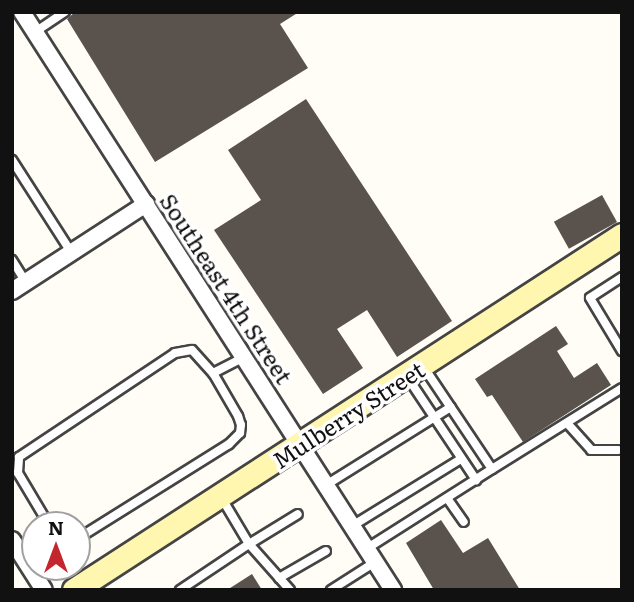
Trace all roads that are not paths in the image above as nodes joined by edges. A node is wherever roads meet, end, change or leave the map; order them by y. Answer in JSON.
{"nodes":[{"id":1,"x":22,"y":12,"type":"edge"},
{"id":2,"x":65,"y":12,"type":"edge"},
{"id":3,"x":34,"y":32,"type":"junction"},
{"id":4,"x":12,"y":160,"type":"edge"},
{"id":5,"x":146,"y":204,"type":"junction"},
{"id":6,"x":622,"y":235,"type":"edge"},
{"id":7,"x":71,"y":252,"type":"junction"},
{"id":8,"x":12,"y":260,"type":"edge"},
{"id":9,"x":622,"y":277,"type":"edge"},
{"id":10,"x":19,"y":286,"type":"edge"},
{"id":11,"x":622,"y":351,"type":"edge"},
{"id":12,"x":244,"y":357,"type":"junction"},
{"id":13,"x":415,"y":371,"type":"junction"},
{"id":14,"x":213,"y":373,"type":"junction"},
{"id":15,"x":622,"y":388,"type":"edge"},
{"id":16,"x":451,"y":407,"type":"junction"},
{"id":17,"x":435,"y":418,"type":"junction"},
{"id":18,"x":567,"y":423,"type":"junction"},
{"id":19,"x":300,"y":445,"type":"junction"},
{"id":20,"x":618,"y":450,"type":"dead end"},
{"id":21,"x":461,"y":459,"type":"junction"},
{"id":22,"x":492,"y":469,"type":"junction"},
{"id":23,"x":476,"y":480,"type":"junction"},
{"id":24,"x":326,"y":485,"type":"junction"},
{"id":25,"x":220,"y":496,"type":"junction"},
{"id":26,"x":447,"y":498,"type":"junction"},
{"id":27,"x":41,"y":511,"type":"edge"},
{"id":28,"x":298,"y":514,"type":"dead end"},
{"id":29,"x":464,"y":522,"type":"dead end"},
{"id":30,"x":352,"y":526,"type":"junction"},
{"id":31,"x":91,"y":530,"type":"edge"},
{"id":32,"x":12,"y":540,"type":"edge"},
{"id":33,"x":249,"y":544,"type":"junction"},
{"id":34,"x":326,"y":551,"type":"dead end"},
{"id":35,"x":371,"y":556,"type":"junction"},
{"id":36,"x":279,"y":578,"type":"junction"},
{"id":37,"x":44,"y":590,"type":"edge"},
{"id":38,"x":74,"y":590,"type":"edge"},
{"id":39,"x":180,"y":590,"type":"edge"},
{"id":40,"x":290,"y":590,"type":"edge"},
{"id":41,"x":331,"y":590,"type":"edge"},
{"id":42,"x":393,"y":590,"type":"edge"}],
"edges":[{"from":1,"to":3,"type":"street","name":"Southeast 4th Street"},
{"from":2,"to":3,"type":"lane"},
{"from":3,"to":5,"type":"street","name":"Southeast 4th Street"},
{"from":4,"to":7,"type":"lane"},
{"from":5,"to":7,"type":"street"},
{"from":5,"to":12,"type":"street","name":"Southeast 4th Street"},
{"from":6,"to":13,"type":"street","name":"Mulberry Street"},
{"from":7,"to":10,"type":"street"},
{"from":8,"to":10,"type":"lane"},
{"from":9,"to":11,"type":"lane"},
{"from":12,"to":14,"type":"lane"},
{"from":12,"to":19,"type":"street","name":"Southeast 4th Street"},
{"from":13,"to":16,"type":"lane"},
{"from":13,"to":17,"type":"lane"},
{"from":13,"to":19,"type":"street","name":"Mulberry Street"},
{"from":14,"to":27,"type":"lane"},
{"from":14,"to":31,"type":"lane"},
{"from":15,"to":18,"type":"lane"},
{"from":16,"to":17,"type":"lane"},
{"from":16,"to":22,"type":"lane"},
{"from":17,"to":21,"type":"lane"},
{"from":17,"to":24,"type":"lane"},
{"from":18,"to":20,"type":"lane"},
{"from":18,"to":22,"type":"lane"},
{"from":19,"to":24,"type":"street","name":"Southeast 4th Street"},
{"from":19,"to":25,"type":"street","name":"Mulberry Street"},
{"from":21,"to":23,"type":"lane"},
{"from":21,"to":30,"type":"lane"},
{"from":22,"to":23,"type":"lane"},
{"from":23,"to":26,"type":"lane"},
{"from":24,"to":30,"type":"street","name":"Southeast 4th Street"},
{"from":25,"to":33,"type":"lane"},
{"from":25,"to":38,"type":"street","name":"Mulberry Street"},
{"from":26,"to":29,"type":"lane"},
{"from":26,"to":35,"type":"lane"},
{"from":28,"to":33,"type":"lane"},
{"from":30,"to":35,"type":"street","name":"Southeast 4th Street"},
{"from":32,"to":37,"type":"street"},
{"from":33,"to":36,"type":"lane"},
{"from":33,"to":39,"type":"lane"},
{"from":34,"to":36,"type":"lane"},
{"from":35,"to":41,"type":"lane"},
{"from":35,"to":42,"type":"street","name":"Southeast 4th Street"},
{"from":36,"to":40,"type":"lane"}]}
